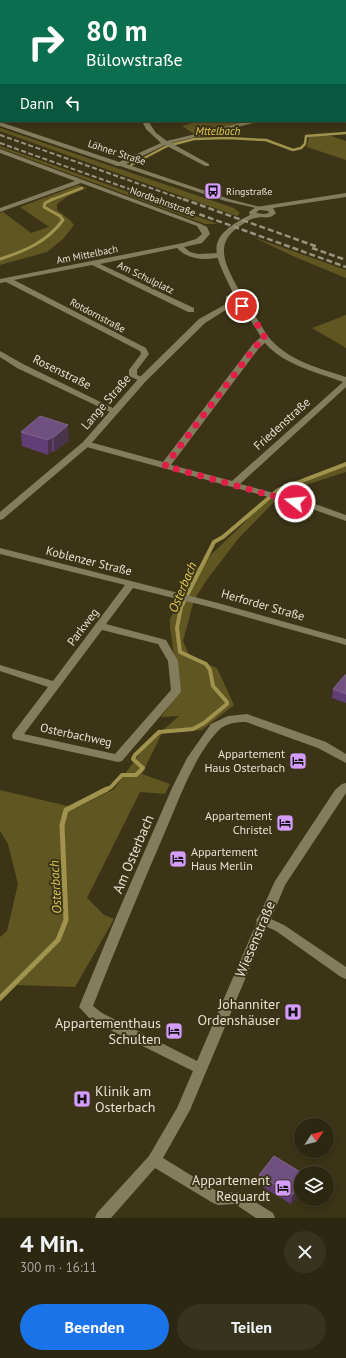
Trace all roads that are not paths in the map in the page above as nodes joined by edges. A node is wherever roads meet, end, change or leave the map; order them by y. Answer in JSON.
{"nodes":[{"id":1,"x":145,"y":122,"type":"edge"},
{"id":2,"x":252,"y":122,"type":"edge"},
{"id":3,"x":0,"y":124,"type":"edge"},
{"id":4,"x":168,"y":144,"type":"junction"},
{"id":5,"x":0,"y":151,"type":"edge"},
{"id":6,"x":118,"y":165,"type":"junction"},
{"id":7,"x":207,"y":165,"type":"dead end"},
{"id":8,"x":81,"y":181,"type":"junction"},
{"id":9,"x":346,"y":195,"type":"edge"},
{"id":10,"x":292,"y":204,"type":"junction"},
{"id":11,"x":0,"y":210,"type":"edge"},
{"id":12,"x":258,"y":210,"type":"junction"},
{"id":13,"x":273,"y":213,"type":"junction"},
{"id":14,"x":179,"y":246,"type":"junction"},
{"id":15,"x":220,"y":255,"type":"junction"},
{"id":16,"x":93,"y":263,"type":"junction"},
{"id":17,"x":4,"y":280,"type":"edge"},
{"id":18,"x":238,"y":296,"type":"junction"},
{"id":19,"x":231,"y":304,"type":"junction"},
{"id":20,"x":242,"y":306,"type":"junction"},
{"id":21,"x":191,"y":310,"type":"dead end"},
{"id":22,"x":265,"y":338,"type":"junction"},
{"id":23,"x":0,"y":353,"type":"edge"},
{"id":24,"x":143,"y":379,"type":"junction"},
{"id":25,"x":346,"y":381,"type":"edge"},
{"id":26,"x":115,"y":411,"type":"junction"},
{"id":27,"x":86,"y":444,"type":"junction"},
{"id":28,"x":165,"y":466,"type":"junction"},
{"id":29,"x":234,"y":484,"type":"junction"},
{"id":30,"x":0,"y":517,"type":"edge"},
{"id":31,"x":346,"y":518,"type":"edge"},
{"id":32,"x":0,"y":551,"type":"edge"},
{"id":33,"x":130,"y":585,"type":"junction"},
{"id":34,"x":172,"y":594,"type":"joint"},
{"id":35,"x":100,"y":626,"type":"junction"},
{"id":36,"x":346,"y":642,"type":"edge"},
{"id":37,"x":0,"y":668,"type":"edge"},
{"id":38,"x":55,"y":685,"type":"junction"},
{"id":39,"x":17,"y":736,"type":"joint"},
{"id":40,"x":346,"y":759,"type":"edge"},
{"id":41,"x":346,"y":787,"type":"edge"},
{"id":42,"x":262,"y":920,"type":"junction"},
{"id":43,"x":346,"y":974,"type":"edge"},
{"id":44,"x":201,"y":1069,"type":"junction"},
{"id":45,"x":154,"y":1160,"type":"junction"},
{"id":46,"x":102,"y":1218,"type":"edge"},
{"id":47,"x":268,"y":1218,"type":"edge"}],
"edges":[{"from":1,"to":4,"type":"street"},
{"from":2,"to":4,"type":"street"},
{"from":3,"to":6,"type":"street","name":"Löhner Straße"},
{"from":4,"to":6,"type":"street"},
{"from":4,"to":7,"type":"street"},
{"from":5,"to":8,"type":"street","name":"Nordbahnstraße"},
{"from":6,"to":12,"type":"street","name":"Löhner Straße"},
{"from":8,"to":11,"type":"street"},
{"from":8,"to":14,"type":"street","name":"Nordbahnstraße"},
{"from":9,"to":10,"type":"street"},
{"from":10,"to":12,"type":"street"},
{"from":10,"to":13,"type":"street"},
{"from":12,"to":13,"type":"street","name":"Löhner Straße"},
{"from":12,"to":13,"type":"street"},
{"from":12,"to":15,"type":"street"},
{"from":14,"to":15,"type":"street"},
{"from":14,"to":16,"type":"street","name":"Am Mittelbach"},
{"from":15,"to":18,"type":"street"},
{"from":16,"to":17,"type":"street","name":"Am Mittelbach"},
{"from":16,"to":21,"type":"street","name":"Am Schulplatz"},
{"from":17,"to":24,"type":"street","name":"Rotdornstraße"},
{"from":18,"to":19,"type":"street","name":"Lange Straße"},
{"from":18,"to":20,"type":"street"},
{"from":19,"to":20,"type":"street"},
{"from":19,"to":24,"type":"street","name":"Lange Straße"},
{"from":20,"to":22,"type":"street"},
{"from":22,"to":25,"type":"street"},
{"from":22,"to":28,"type":"street"},
{"from":23,"to":26,"type":"street","name":"Rosenstraße"},
{"from":24,"to":26,"type":"street","name":"Lange Straße"},
{"from":25,"to":29,"type":"street","name":"Friedenstraße"},
{"from":26,"to":27,"type":"street","name":"Lange Straße"},
{"from":27,"to":28,"type":"street"},
{"from":27,"to":30,"type":"street","name":"Lange Straße"},
{"from":28,"to":29,"type":"street"},
{"from":29,"to":31,"type":"street"},
{"from":32,"to":33,"type":"street","name":"Koblenzer Straße"},
{"from":33,"to":34,"type":"street","name":"Koblenzer Straße"},
{"from":33,"to":35,"type":"street","name":"Parkweg"},
{"from":34,"to":36,"type":"street","name":"Herforder Straße"},
{"from":35,"to":38,"type":"street","name":"Parkweg"},
{"from":35,"to":39,"type":"street","name":"Osterbachweg"},
{"from":37,"to":38,"type":"street"},
{"from":38,"to":39,"type":"street","name":"Parkweg"},
{"from":40,"to":44,"type":"street","name":"Am Osterbach"},
{"from":41,"to":42,"type":"street","name":"Wiesenstraße"},
{"from":42,"to":43,"type":"street"},
{"from":42,"to":44,"type":"street","name":"Wiesenstraße"},
{"from":44,"to":45,"type":"street","name":"Wiesenstraße"},
{"from":45,"to":46,"type":"street","name":"Wiesenstraße"},
{"from":45,"to":47,"type":"street"}]}
